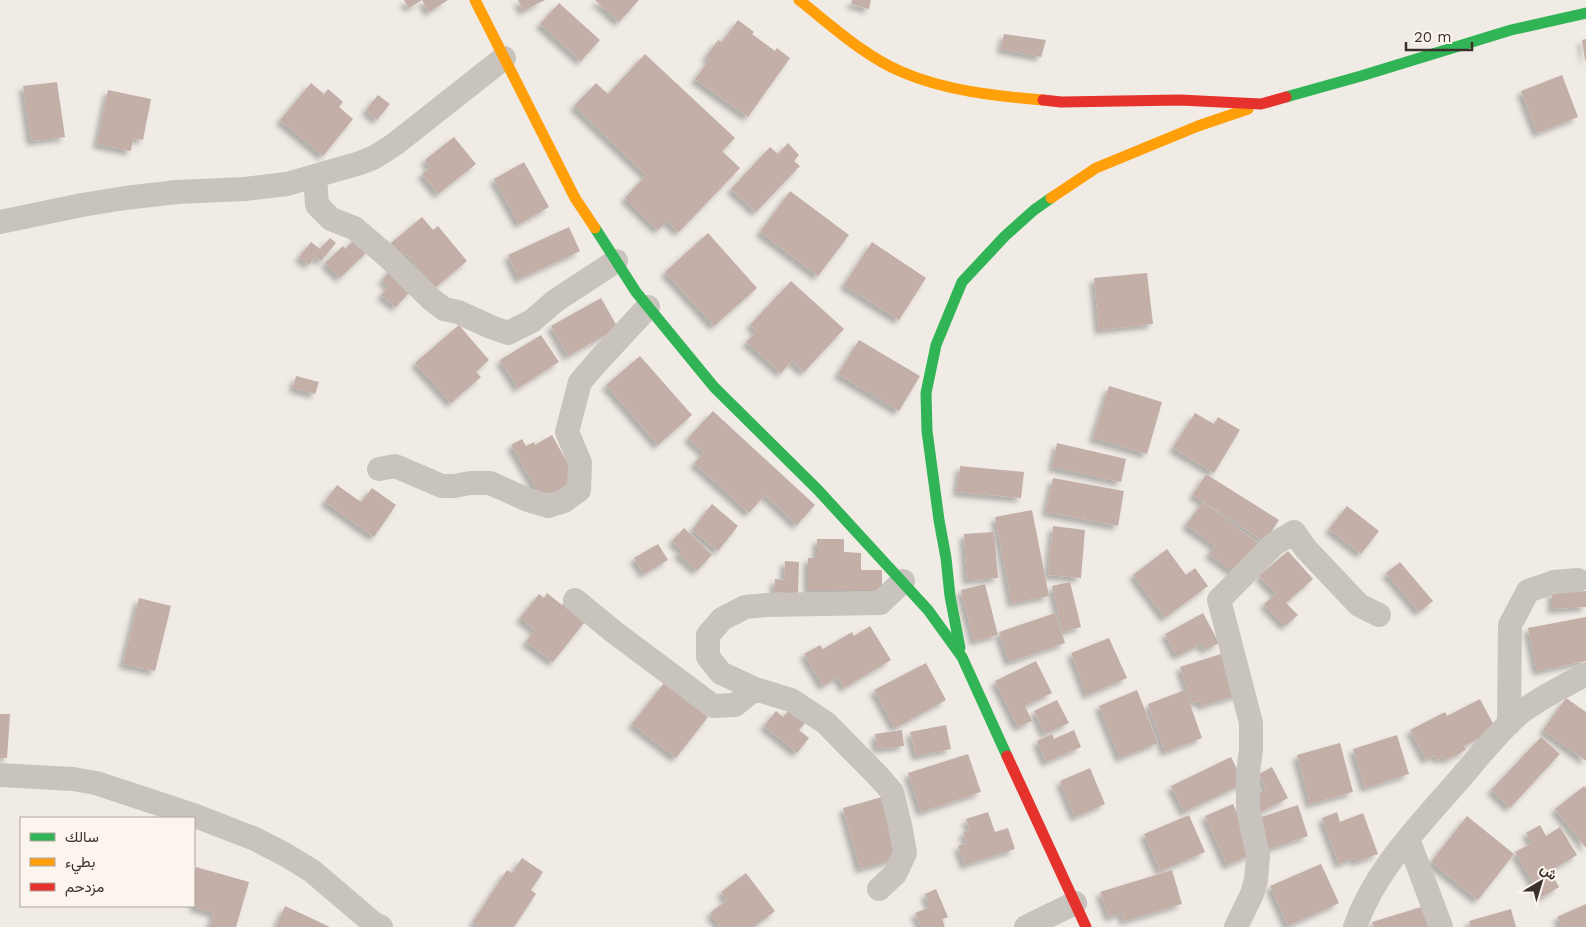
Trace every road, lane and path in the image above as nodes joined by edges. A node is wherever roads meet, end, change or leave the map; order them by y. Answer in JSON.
{"nodes":[{"id":1,"x":475,"y":0,"type":"edge"},
{"id":2,"x":799,"y":0,"type":"edge"},
{"id":3,"x":1586,"y":13,"type":"edge"},
{"id":4,"x":504,"y":58,"type":"junction"},
{"id":5,"x":1261,"y":104,"type":"junction"},
{"id":6,"x":314,"y":177,"type":"junction"},
{"id":7,"x":0,"y":222,"type":"edge"},
{"id":8,"x":616,"y":261,"type":"junction"},
{"id":9,"x":648,"y":307,"type":"junction"},
{"id":10,"x":380,"y":469,"type":"dead end"},
{"id":11,"x":903,"y":580,"type":"junction"},
{"id":12,"x":1578,"y":580,"type":"dead end"},
{"id":13,"x":575,"y":600,"type":"dead end"},
{"id":14,"x":1379,"y":615,"type":"dead end"},
{"id":15,"x":962,"y":657,"type":"junction"},
{"id":16,"x":1586,"y":674,"type":"edge"},
{"id":17,"x":755,"y":689,"type":"junction"},
{"id":18,"x":1509,"y":724,"type":"junction"},
{"id":19,"x":0,"y":775,"type":"edge"},
{"id":20,"x":1408,"y":839,"type":"junction"},
{"id":21,"x":880,"y":890,"type":"dead end"},
{"id":22,"x":1075,"y":903,"type":"junction"},
{"id":23,"x":381,"y":927,"type":"edge"},
{"id":24,"x":1026,"y":927,"type":"edge"},
{"id":25,"x":1086,"y":927,"type":"edge"},
{"id":26,"x":1236,"y":927,"type":"edge"},
{"id":27,"x":1355,"y":927,"type":"edge"},
{"id":28,"x":1441,"y":927,"type":"edge"}],
"edges":[{"from":1,"to":4,"type":"street"},
{"from":2,"to":5,"type":"street"},
{"from":3,"to":5,"type":"street"},
{"from":4,"to":6,"type":"street"},
{"from":4,"to":8,"type":"street"},
{"from":5,"to":15,"type":"street"},
{"from":6,"to":7,"type":"street"},
{"from":6,"to":8,"type":"street"},
{"from":8,"to":9,"type":"street"},
{"from":9,"to":10,"type":"street"},
{"from":9,"to":11,"type":"street"},
{"from":11,"to":15,"type":"street"},
{"from":11,"to":17,"type":"street"},
{"from":12,"to":18,"type":"street"},
{"from":13,"to":17,"type":"street"},
{"from":14,"to":26,"type":"street"},
{"from":15,"to":22,"type":"street"},
{"from":16,"to":18,"type":"street"},
{"from":17,"to":21,"type":"street"},
{"from":18,"to":20,"type":"street"},
{"from":19,"to":23,"type":"street"},
{"from":20,"to":27,"type":"street"},
{"from":20,"to":28,"type":"street"},
{"from":22,"to":24,"type":"street"},
{"from":22,"to":25,"type":"street"}]}
